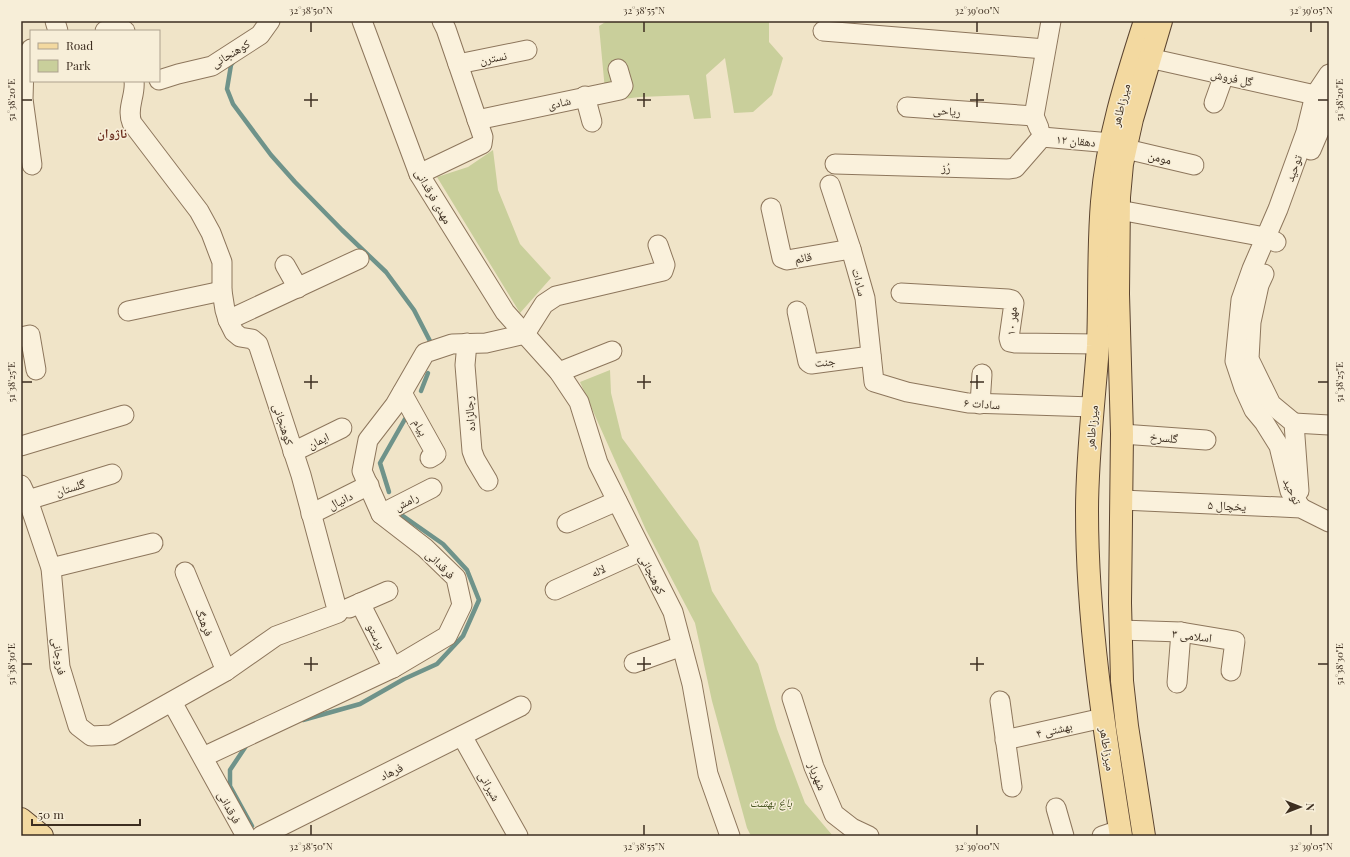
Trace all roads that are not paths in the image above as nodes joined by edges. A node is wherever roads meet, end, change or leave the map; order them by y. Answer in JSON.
{"nodes":[{"id":1,"x":270,"y":21,"type":"edge"},
{"id":2,"x":362,"y":21,"type":"edge"},
{"id":3,"x":442,"y":21,"type":"edge"},
{"id":4,"x":1051,"y":21,"type":"edge"},
{"id":5,"x":1145,"y":21,"type":"edge"},
{"id":6,"x":1161,"y":21,"type":"edge"},
{"id":7,"x":114,"y":30,"type":"edge"},
{"id":8,"x":124,"y":30,"type":"edge"},
{"id":9,"x":823,"y":31,"type":"dead end"},
{"id":10,"x":1045,"y":49,"type":"junction"},
{"id":11,"x":527,"y":50,"type":"dead end"},
{"id":12,"x":30,"y":52,"type":"edge"},
{"id":13,"x":1149,"y":58,"type":"junction"},
{"id":14,"x":458,"y":64,"type":"junction"},
{"id":15,"x":618,"y":69,"type":"dead end"},
{"id":16,"x":1329,"y":74,"type":"edge"},
{"id":17,"x":1224,"y":75,"type":"junction"},
{"id":18,"x":160,"y":80,"type":"edge"},
{"id":19,"x":152,"y":82,"type":"edge"},
{"id":20,"x":134,"y":85,"type":"edge"},
{"id":21,"x":585,"y":96,"type":"junction"},
{"id":22,"x":1322,"y":98,"type":"edge"},
{"id":23,"x":1214,"y":102,"type":"dead end"},
{"id":24,"x":907,"y":107,"type":"dead end"},
{"id":25,"x":1329,"y":108,"type":"edge"},
{"id":26,"x":1034,"y":116,"type":"junction"},
{"id":27,"x":477,"y":120,"type":"junction"},
{"id":28,"x":592,"y":122,"type":"dead end"},
{"id":29,"x":1042,"y":137,"type":"junction"},
{"id":30,"x":1118,"y":146,"type":"junction"},
{"id":31,"x":835,"y":164,"type":"dead end"},
{"id":32,"x":32,"y":165,"type":"dead end"},
{"id":33,"x":1194,"y":165,"type":"dead end"},
{"id":34,"x":418,"y":174,"type":"junction"},
{"id":35,"x":830,"y":185,"type":"dead end"},
{"id":36,"x":771,"y":208,"type":"dead end"},
{"id":37,"x":1119,"y":210,"type":"junction"},
{"id":38,"x":1272,"y":240,"type":"junction"},
{"id":39,"x":658,"y":245,"type":"dead end"},
{"id":40,"x":852,"y":248,"type":"junction"},
{"id":41,"x":359,"y":259,"type":"dead end"},
{"id":42,"x":285,"y":265,"type":"dead end"},
{"id":43,"x":298,"y":288,"type":"junction"},
{"id":44,"x":222,"y":291,"type":"junction"},
{"id":45,"x":901,"y":293,"type":"dead end"},
{"id":46,"x":128,"y":311,"type":"dead end"},
{"id":47,"x":798,"y":311,"type":"dead end"},
{"id":48,"x":228,"y":320,"type":"junction"},
{"id":49,"x":525,"y":334,"type":"junction"},
{"id":50,"x":21,"y":337,"type":"edge"},
{"id":51,"x":468,"y":343,"type":"junction"},
{"id":52,"x":1098,"y":344,"type":"junction"},
{"id":53,"x":612,"y":351,"type":"dead end"},
{"id":54,"x":871,"y":356,"type":"junction"},
{"id":55,"x":36,"y":370,"type":"dead end"},
{"id":56,"x":559,"y":372,"type":"junction"},
{"id":57,"x":982,"y":374,"type":"dead end"},
{"id":58,"x":874,"y":382,"type":"joint"},
{"id":59,"x":402,"y":393,"type":"junction"},
{"id":60,"x":980,"y":404,"type":"junction"},
{"id":61,"x":1262,"y":407,"type":"junction"},
{"id":62,"x":1093,"y":408,"type":"junction"},
{"id":63,"x":124,"y":415,"type":"dead end"},
{"id":64,"x":1294,"y":422,"type":"junction"},
{"id":65,"x":1329,"y":425,"type":"edge"},
{"id":66,"x":342,"y":428,"type":"dead end"},
{"id":67,"x":1090,"y":434,"type":"junction"},
{"id":68,"x":1122,"y":434,"type":"junction"},
{"id":69,"x":1206,"y":440,"type":"dead end"},
{"id":70,"x":21,"y":446,"type":"edge"},
{"id":71,"x":293,"y":452,"type":"junction"},
{"id":72,"x":430,"y":458,"type":"dead end"},
{"id":73,"x":112,"y":474,"type":"dead end"},
{"id":74,"x":488,"y":481,"type":"dead end"},
{"id":75,"x":369,"y":485,"type":"junction"},
{"id":76,"x":432,"y":488,"type":"dead end"},
{"id":77,"x":24,"y":492,"type":"edge"},
{"id":78,"x":1122,"y":500,"type":"junction"},
{"id":79,"x":616,"y":501,"type":"junction"},
{"id":80,"x":1301,"y":508,"type":"junction"},
{"id":81,"x":311,"y":514,"type":"junction"},
{"id":82,"x":381,"y":514,"type":"junction"},
{"id":83,"x":1329,"y":522,"type":"edge"},
{"id":84,"x":567,"y":523,"type":"dead end"},
{"id":85,"x":153,"y":543,"type":"dead end"},
{"id":86,"x":642,"y":551,"type":"junction"},
{"id":87,"x":51,"y":568,"type":"junction"},
{"id":88,"x":185,"y":572,"type":"dead end"},
{"id":89,"x":1121,"y":585,"type":"junction"},
{"id":90,"x":1089,"y":588,"type":"junction"},
{"id":91,"x":555,"y":590,"type":"dead end"},
{"id":92,"x":388,"y":591,"type":"dead end"},
{"id":93,"x":360,"y":603,"type":"junction"},
{"id":94,"x":338,"y":613,"type":"junction"},
{"id":95,"x":1120,"y":630,"type":"junction"},
{"id":96,"x":1182,"y":632,"type":"junction"},
{"id":97,"x":682,"y":646,"type":"junction"},
{"id":98,"x":634,"y":663,"type":"dead end"},
{"id":99,"x":393,"y":668,"type":"junction"},
{"id":100,"x":226,"y":671,"type":"junction"},
{"id":101,"x":1231,"y":671,"type":"dead end"},
{"id":102,"x":1177,"y":683,"type":"dead end"},
{"id":103,"x":792,"y":698,"type":"dead end"},
{"id":104,"x":1000,"y":701,"type":"dead end"},
{"id":105,"x":172,"y":702,"type":"junction"},
{"id":106,"x":521,"y":706,"type":"dead end"},
{"id":107,"x":1103,"y":718,"type":"junction"},
{"id":108,"x":462,"y":736,"type":"junction"},
{"id":109,"x":1005,"y":740,"type":"junction"},
{"id":110,"x":203,"y":757,"type":"junction"},
{"id":111,"x":1012,"y":787,"type":"dead end"},
{"id":112,"x":1056,"y":808,"type":"dead end"},
{"id":113,"x":21,"y":819,"type":"edge"},
{"id":114,"x":1114,"y":834,"type":"edge"},
{"id":115,"x":42,"y":836,"type":"edge"},
{"id":116,"x":246,"y":836,"type":"edge"},
{"id":117,"x":261,"y":836,"type":"edge"},
{"id":118,"x":518,"y":836,"type":"edge"},
{"id":119,"x":730,"y":836,"type":"edge"},
{"id":120,"x":869,"y":836,"type":"edge"},
{"id":121,"x":1064,"y":836,"type":"edge"},
{"id":122,"x":1144,"y":836,"type":"edge"}],
"edges":[{"from":1,"to":18,"type":"street","name":"کوهنجانی"},
{"from":2,"to":34,"type":"street","name":"مهدی فرقدانی"},
{"from":3,"to":14,"type":"street"},
{"from":4,"to":10,"type":"street"},
{"from":5,"to":30,"type":"main road","name":"میرزاطاهر"},
{"from":6,"to":13,"type":"main road","name":"میرزاطاهر"},
{"from":7,"to":8,"type":"street"},
{"from":9,"to":10,"type":"street"},
{"from":10,"to":26,"type":"street"},
{"from":11,"to":14,"type":"street","name":"نسترن"},
{"from":12,"to":32,"type":"street"},
{"from":13,"to":17,"type":"street","name":"گل فروش"},
{"from":13,"to":30,"type":"main road","name":"میرزاطاهر"},
{"from":14,"to":27,"type":"street"},
{"from":15,"to":21,"type":"street","name":"شادی"},
{"from":16,"to":22,"type":"street","name":"توحید"},
{"from":17,"to":22,"type":"street","name":"گل فروش"},
{"from":17,"to":23,"type":"street"},
{"from":19,"to":20,"type":"street","name":"کوهنجانی"},
{"from":20,"to":44,"type":"street","name":"کوهنجانی"},
{"from":21,"to":27,"type":"street","name":"شادی"},
{"from":21,"to":28,"type":"street"},
{"from":22,"to":38,"type":"street","name":"توحید"},
{"from":24,"to":26,"type":"street","name":"ریاحی"},
{"from":25,"to":38,"type":"street","name":"توحید"},
{"from":26,"to":29,"type":"street"},
{"from":27,"to":34,"type":"street"},
{"from":29,"to":30,"type":"street","name":"دهقان ۱۲"},
{"from":29,"to":31,"type":"street","name":"رُز"},
{"from":30,"to":33,"type":"street","name":"مومن"},
{"from":30,"to":37,"type":"main road","name":"میرزاطاهر"},
{"from":30,"to":52,"type":"main road","name":"میرزاطاهر"},
{"from":34,"to":49,"type":"street","name":"مهدی فرقدانی"},
{"from":35,"to":40,"type":"street","name":"سادات"},
{"from":36,"to":40,"type":"street","name":"قائم"},
{"from":37,"to":38,"type":"street"},
{"from":37,"to":68,"type":"main road","name":"میرزاطاهر"},
{"from":38,"to":61,"type":"street","name":"توحید"},
{"from":39,"to":49,"type":"street"},
{"from":40,"to":54,"type":"street","name":"سادات"},
{"from":41,"to":43,"type":"street"},
{"from":42,"to":43,"type":"street"},
{"from":43,"to":48,"type":"street"},
{"from":44,"to":46,"type":"street"},
{"from":44,"to":48,"type":"street","name":"کوهنجانی"},
{"from":45,"to":52,"type":"street","name":"مهر ۱۰"},
{"from":47,"to":54,"type":"street","name":"جنت"},
{"from":48,"to":71,"type":"street","name":"کوهنجانی"},
{"from":49,"to":51,"type":"street"},
{"from":49,"to":56,"type":"street","name":"کوهنجانی"},
{"from":50,"to":55,"type":"street"},
{"from":51,"to":59,"type":"street","name":"فرقدانی"},
{"from":51,"to":74,"type":"street","name":"رجالزاده"},
{"from":52,"to":62,"type":"main road","name":"میرزاطاهر"},
{"from":53,"to":56,"type":"street"},
{"from":54,"to":58,"type":"street","name":"سادات"},
{"from":56,"to":79,"type":"street","name":"کوهنجانی"},
{"from":57,"to":60,"type":"street"},
{"from":58,"to":60,"type":"street","name":"سادات ۶"},
{"from":59,"to":72,"type":"street","name":"پیام"},
{"from":59,"to":75,"type":"street","name":"فرقدانی"},
{"from":60,"to":62,"type":"street","name":"سادات ۶"},
{"from":61,"to":64,"type":"street","name":"توحید"},
{"from":61,"to":80,"type":"street","name":"توحید"},
{"from":62,"to":67,"type":"main road","name":"میرزاطاهر"},
{"from":63,"to":70,"type":"street"},
{"from":64,"to":65,"type":"street"},
{"from":64,"to":80,"type":"street","name":"توحید"},
{"from":66,"to":71,"type":"street","name":"ایمان"},
{"from":67,"to":68,"type":"main road"},
{"from":67,"to":90,"type":"main road","name":"میرزاطاهر"},
{"from":68,"to":69,"type":"street","name":"گلسرخ"},
{"from":68,"to":78,"type":"main road","name":"میرزاطاهر"},
{"from":71,"to":81,"type":"street","name":"کوهنجانی"},
{"from":73,"to":77,"type":"street","name":"گلستان"},
{"from":75,"to":81,"type":"street","name":"دانیال"},
{"from":75,"to":82,"type":"street","name":"فرقدانی"},
{"from":76,"to":82,"type":"street","name":"رامش"},
{"from":77,"to":87,"type":"street","name":"فروجانی"},
{"from":78,"to":80,"type":"street","name":"یخچال ۵"},
{"from":78,"to":89,"type":"main road","name":"میرزاطاهر"},
{"from":79,"to":84,"type":"street"},
{"from":79,"to":86,"type":"street","name":"کوهنجانی"},
{"from":80,"to":83,"type":"street","name":"یخچال ۵"},
{"from":81,"to":94,"type":"street","name":"کوهنجانی"},
{"from":82,"to":99,"type":"street","name":"فرقدانی"},
{"from":85,"to":87,"type":"street"},
{"from":86,"to":91,"type":"street","name":"لاله"},
{"from":86,"to":97,"type":"street","name":"کوهنجانی"},
{"from":87,"to":105,"type":"street","name":"فروجانی"},
{"from":88,"to":100,"type":"street","name":"فرهنگ"},
{"from":89,"to":90,"type":"main road"},
{"from":89,"to":95,"type":"main road","name":"میرزاطاهر"},
{"from":90,"to":107,"type":"main road","name":"میرزاطاهر"},
{"from":92,"to":93,"type":"street"},
{"from":93,"to":94,"type":"street"},
{"from":93,"to":99,"type":"street","name":"پرستو"},
{"from":94,"to":100,"type":"street"},
{"from":95,"to":96,"type":"street","name":"اسلامی ۳"},
{"from":95,"to":122,"type":"main road","name":"میرزاطاهر"},
{"from":96,"to":101,"type":"street","name":"اسلامی ۳"},
{"from":96,"to":102,"type":"street"},
{"from":97,"to":98,"type":"street"},
{"from":97,"to":119,"type":"street","name":"کوهنجانی"},
{"from":99,"to":110,"type":"street","name":"فرقدانی"},
{"from":100,"to":105,"type":"street"},
{"from":103,"to":120,"type":"street","name":"شهریار"},
{"from":104,"to":109,"type":"street"},
{"from":105,"to":110,"type":"street","name":"فرقدانی"},
{"from":106,"to":108,"type":"street","name":"فرهاد"},
{"from":107,"to":109,"type":"street","name":"بهشتی ۴"},
{"from":107,"to":114,"type":"main road","name":"میرزاطاهر"},
{"from":108,"to":117,"type":"street","name":"فرهاد"},
{"from":108,"to":118,"type":"street","name":"شیرانی"},
{"from":109,"to":111,"type":"street"},
{"from":110,"to":116,"type":"street","name":"فرقدانی"},
{"from":112,"to":121,"type":"street"},
{"from":113,"to":115,"type":"main road"}]}
